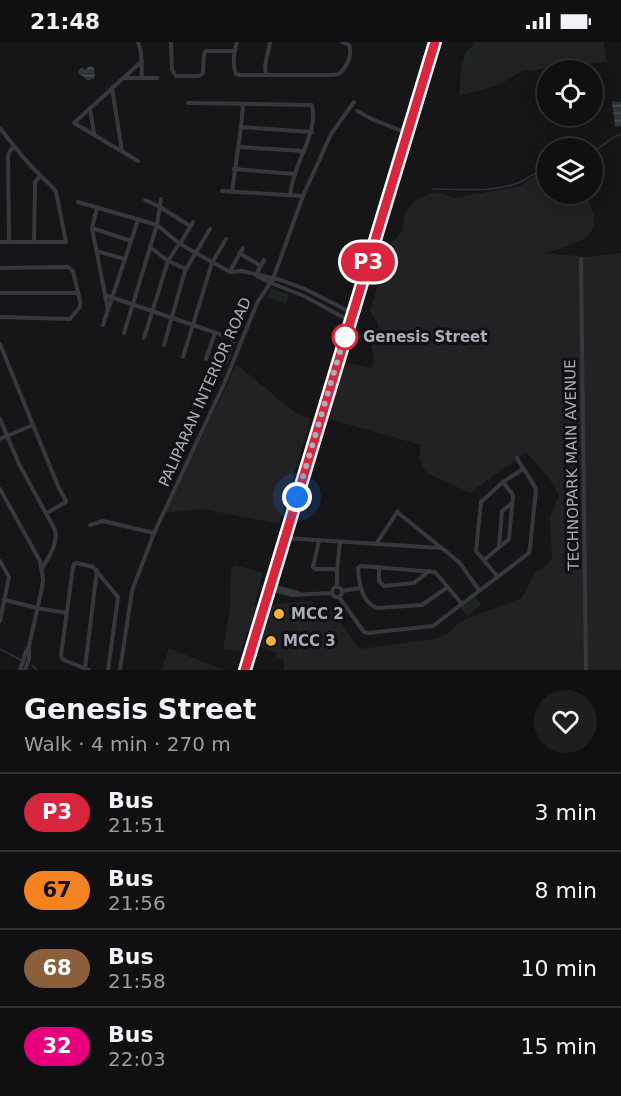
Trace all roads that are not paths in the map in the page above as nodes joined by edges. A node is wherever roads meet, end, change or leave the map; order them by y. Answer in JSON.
{"nodes":[{"id":1,"x":138,"y":42,"type":"edge"},
{"id":2,"x":171,"y":42,"type":"edge"},
{"id":3,"x":237,"y":42,"type":"edge"},
{"id":4,"x":270,"y":42,"type":"edge"},
{"id":5,"x":342,"y":42,"type":"edge"},
{"id":6,"x":435,"y":42,"type":"edge"},
{"id":7,"x":235,"y":51,"type":"junction"},
{"id":8,"x":141,"y":61,"type":"junction"},
{"id":9,"x":266,"y":75,"type":"junction"},
{"id":10,"x":123,"y":78,"type":"junction"},
{"id":11,"x":142,"y":78,"type":"junction"},
{"id":12,"x":158,"y":78,"type":"dead end"},
{"id":13,"x":112,"y":88,"type":"junction"},
{"id":14,"x":354,"y":102,"type":"dead end"},
{"id":15,"x":188,"y":104,"type":"dead end"},
{"id":16,"x":243,"y":105,"type":"junction"},
{"id":17,"x":90,"y":108,"type":"junction"},
{"id":18,"x":357,"y":111,"type":"dead end"},
{"id":19,"x":241,"y":127,"type":"junction"},
{"id":20,"x":0,"y":128,"type":"edge"},
{"id":21,"x":312,"y":132,"type":"junction"},
{"id":22,"x":407,"y":133,"type":"junction"},
{"id":23,"x":94,"y":135,"type":"junction"},
{"id":24,"x":14,"y":147,"type":"junction"},
{"id":25,"x":239,"y":147,"type":"junction"},
{"id":26,"x":304,"y":151,"type":"junction"},
{"id":27,"x":122,"y":152,"type":"junction"},
{"id":28,"x":138,"y":161,"type":"dead end"},
{"id":29,"x":234,"y":169,"type":"junction"},
{"id":30,"x":295,"y":174,"type":"junction"},
{"id":31,"x":40,"y":176,"type":"junction"},
{"id":32,"x":222,"y":191,"type":"dead end"},
{"id":33,"x":232,"y":192,"type":"junction"},
{"id":34,"x":290,"y":195,"type":"junction"},
{"id":35,"x":303,"y":196,"type":"junction"},
{"id":36,"x":161,"y":198,"type":"dead end"},
{"id":37,"x":145,"y":200,"type":"dead end"},
{"id":38,"x":78,"y":202,"type":"dead end"},
{"id":39,"x":160,"y":207,"type":"junction"},
{"id":40,"x":97,"y":208,"type":"junction"},
{"id":41,"x":138,"y":220,"type":"junction"},
{"id":42,"x":157,"y":225,"type":"junction"},
{"id":43,"x":92,"y":228,"type":"junction"},
{"id":44,"x":210,"y":229,"type":"dead end"},
{"id":45,"x":226,"y":238,"type":"dead end"},
{"id":46,"x":131,"y":241,"type":"junction"},
{"id":47,"x":0,"y":242,"type":"edge"},
{"id":48,"x":9,"y":242,"type":"junction"},
{"id":49,"x":34,"y":242,"type":"junction"},
{"id":50,"x":178,"y":246,"type":"junction"},
{"id":51,"x":150,"y":247,"type":"junction"},
{"id":52,"x":243,"y":248,"type":"dead end"},
{"id":53,"x":96,"y":251,"type":"junction"},
{"id":54,"x":195,"y":253,"type":"junction"},
{"id":55,"x":239,"y":254,"type":"junction"},
{"id":56,"x":125,"y":259,"type":"junction"},
{"id":57,"x":581,"y":259,"type":"dead end"},
{"id":58,"x":264,"y":260,"type":"dead end"},
{"id":59,"x":168,"y":261,"type":"junction"},
{"id":60,"x":212,"y":263,"type":"junction"},
{"id":61,"x":261,"y":266,"type":"junction"},
{"id":62,"x":0,"y":268,"type":"edge"},
{"id":63,"x":186,"y":269,"type":"junction"},
{"id":64,"x":230,"y":272,"type":"junction"},
{"id":65,"x":256,"y":275,"type":"junction"},
{"id":66,"x":272,"y":281,"type":"junction"},
{"id":67,"x":0,"y":292,"type":"edge"},
{"id":68,"x":78,"y":293,"type":"junction"},
{"id":69,"x":105,"y":296,"type":"junction"},
{"id":70,"x":112,"y":298,"type":"junction"},
{"id":71,"x":325,"y":299,"type":"junction"},
{"id":72,"x":133,"y":305,"type":"junction"},
{"id":73,"x":321,"y":305,"type":"junction"},
{"id":74,"x":108,"y":310,"type":"junction"},
{"id":75,"x":152,"y":312,"type":"junction"},
{"id":76,"x":352,"y":314,"type":"junction"},
{"id":77,"x":0,"y":317,"type":"edge"},
{"id":78,"x":172,"y":318,"type":"junction"},
{"id":79,"x":350,"y":321,"type":"junction"},
{"id":80,"x":192,"y":324,"type":"junction"},
{"id":81,"x":103,"y":325,"type":"dead end"},
{"id":82,"x":123,"y":333,"type":"dead end"},
{"id":83,"x":214,"y":333,"type":"junction"},
{"id":84,"x":144,"y":338,"type":"dead end"},
{"id":85,"x":0,"y":344,"type":"edge"},
{"id":86,"x":164,"y":345,"type":"dead end"},
{"id":87,"x":183,"y":357,"type":"dead end"},
{"id":88,"x":206,"y":359,"type":"dead end"},
{"id":89,"x":226,"y":362,"type":"dead end"},
{"id":90,"x":0,"y":419,"type":"edge"},
{"id":91,"x":33,"y":425,"type":"junction"},
{"id":92,"x":7,"y":435,"type":"junction"},
{"id":93,"x":0,"y":439,"type":"edge"},
{"id":94,"x":517,"y":458,"type":"dead end"},
{"id":95,"x":523,"y":469,"type":"junction"},
{"id":96,"x":503,"y":483,"type":"junction"},
{"id":97,"x":0,"y":489,"type":"edge"},
{"id":98,"x":512,"y":504,"type":"junction"},
{"id":99,"x":46,"y":513,"type":"junction"},
{"id":100,"x":90,"y":525,"type":"dead end"},
{"id":101,"x":154,"y":533,"type":"junction"},
{"id":102,"x":285,"y":538,"type":"junction"},
{"id":103,"x":319,"y":541,"type":"junction"},
{"id":104,"x":340,"y":542,"type":"junction"},
{"id":105,"x":376,"y":544,"type":"junction"},
{"id":106,"x":499,"y":546,"type":"junction"},
{"id":107,"x":441,"y":548,"type":"junction"},
{"id":108,"x":484,"y":560,"type":"junction"},
{"id":109,"x":0,"y":561,"type":"edge"},
{"id":110,"x":379,"y":567,"type":"junction"},
{"id":111,"x":2,"y":569,"type":"edge"},
{"id":112,"x":41,"y":569,"type":"junction"},
{"id":113,"x":97,"y":569,"type":"junction"},
{"id":114,"x":337,"y":569,"type":"junction"},
{"id":115,"x":430,"y":571,"type":"junction"},
{"id":116,"x":498,"y":577,"type":"junction"},
{"id":117,"x":337,"y":587,"type":"junction"},
{"id":118,"x":448,"y":587,"type":"junction"},
{"id":119,"x":270,"y":588,"type":"junction"},
{"id":120,"x":360,"y":588,"type":"junction"},
{"id":121,"x":479,"y":590,"type":"junction"},
{"id":122,"x":342,"y":591,"type":"junction"},
{"id":123,"x":332,"y":592,"type":"junction"},
{"id":124,"x":339,"y":597,"type":"junction"},
{"id":125,"x":5,"y":600,"type":"junction"},
{"id":126,"x":462,"y":604,"type":"junction"},
{"id":127,"x":36,"y":608,"type":"junction"},
{"id":128,"x":67,"y":613,"type":"junction"},
{"id":129,"x":0,"y":621,"type":"edge"},
{"id":130,"x":25,"y":667,"type":"edge"},
{"id":131,"x":87,"y":669,"type":"edge"},
{"id":132,"x":20,"y":670,"type":"edge"},
{"id":133,"x":108,"y":670,"type":"edge"},
{"id":134,"x":120,"y":670,"type":"edge"},
{"id":135,"x":245,"y":670,"type":"edge"},
{"id":136,"x":586,"y":670,"type":"edge"}],
"edges":[{"from":1,"to":8,"type":"street"},
{"from":2,"to":7,"type":"street"},
{"from":3,"to":7,"type":"street"},
{"from":4,"to":9,"type":"street"},
{"from":5,"to":9,"type":"street"},
{"from":6,"to":22,"type":"main road"},
{"from":7,"to":9,"type":"street"},
{"from":8,"to":10,"type":"street"},
{"from":8,"to":11,"type":"street"},
{"from":10,"to":11,"type":"street"},
{"from":10,"to":13,"type":"street"},
{"from":11,"to":12,"type":"street"},
{"from":13,"to":17,"type":"street"},
{"from":13,"to":27,"type":"street"},
{"from":14,"to":35,"type":"street","name":"PALIPARAN INTERIOR ROAD"},
{"from":15,"to":16,"type":"street"},
{"from":16,"to":19,"type":"street"},
{"from":16,"to":21,"type":"street"},
{"from":17,"to":23,"type":"street"},
{"from":17,"to":23,"type":"street"},
{"from":18,"to":22,"type":"street"},
{"from":19,"to":21,"type":"street"},
{"from":19,"to":25,"type":"street"},
{"from":20,"to":24,"type":"street"},
{"from":21,"to":26,"type":"street"},
{"from":22,"to":76,"type":"main road"},
{"from":23,"to":27,"type":"street"},
{"from":24,"to":31,"type":"street"},
{"from":24,"to":48,"type":"street"},
{"from":25,"to":26,"type":"street"},
{"from":25,"to":29,"type":"street"},
{"from":26,"to":30,"type":"street"},
{"from":27,"to":28,"type":"street"},
{"from":29,"to":30,"type":"street"},
{"from":29,"to":33,"type":"street"},
{"from":30,"to":34,"type":"street"},
{"from":31,"to":49,"type":"street"},
{"from":31,"to":49,"type":"street"},
{"from":32,"to":33,"type":"street"},
{"from":33,"to":34,"type":"street"},
{"from":34,"to":35,"type":"street"},
{"from":35,"to":66,"type":"street","name":"PALIPARAN INTERIOR ROAD"},
{"from":36,"to":39,"type":"street"},
{"from":37,"to":39,"type":"street"},
{"from":38,"to":40,"type":"street"},
{"from":39,"to":42,"type":"street"},
{"from":39,"to":50,"type":"street"},
{"from":40,"to":41,"type":"street"},
{"from":40,"to":43,"type":"street"},
{"from":41,"to":42,"type":"street"},
{"from":41,"to":46,"type":"street"},
{"from":42,"to":50,"type":"street"},
{"from":42,"to":51,"type":"street"},
{"from":43,"to":46,"type":"street"},
{"from":43,"to":53,"type":"street"},
{"from":44,"to":54,"type":"street"},
{"from":45,"to":60,"type":"street"},
{"from":46,"to":56,"type":"street"},
{"from":47,"to":48,"type":"street"},
{"from":48,"to":49,"type":"street"},
{"from":50,"to":54,"type":"street"},
{"from":50,"to":59,"type":"street"},
{"from":51,"to":59,"type":"street"},
{"from":51,"to":72,"type":"street"},
{"from":52,"to":55,"type":"street"},
{"from":53,"to":56,"type":"street"},
{"from":53,"to":69,"type":"street"},
{"from":54,"to":60,"type":"street"},
{"from":54,"to":63,"type":"street"},
{"from":55,"to":61,"type":"street"},
{"from":55,"to":64,"type":"street"},
{"from":56,"to":70,"type":"street"},
{"from":57,"to":136,"type":"street","name":"TECHNOPARK MAIN AVENUE"},
{"from":58,"to":61,"type":"street"},
{"from":59,"to":63,"type":"street"},
{"from":59,"to":75,"type":"street"},
{"from":60,"to":64,"type":"street"},
{"from":60,"to":80,"type":"street"},
{"from":61,"to":65,"type":"street"},
{"from":62,"to":68,"type":"street"},
{"from":63,"to":78,"type":"street"},
{"from":64,"to":65,"type":"street"},
{"from":65,"to":66,"type":"street"},
{"from":66,"to":71,"type":"street"},
{"from":66,"to":73,"type":"street"},
{"from":66,"to":101,"type":"street","name":"PALIPARAN INTERIOR ROAD"},
{"from":67,"to":68,"type":"street"},
{"from":68,"to":77,"type":"street"},
{"from":69,"to":70,"type":"street"},
{"from":69,"to":74,"type":"street"},
{"from":70,"to":72,"type":"street"},
{"from":70,"to":74,"type":"street"},
{"from":71,"to":73,"type":"street"},
{"from":71,"to":76,"type":"street"},
{"from":72,"to":75,"type":"street"},
{"from":72,"to":82,"type":"street"},
{"from":73,"to":79,"type":"street"},
{"from":74,"to":81,"type":"street"},
{"from":75,"to":78,"type":"street"},
{"from":75,"to":84,"type":"street"},
{"from":76,"to":79,"type":"main road"},
{"from":78,"to":80,"type":"street"},
{"from":78,"to":86,"type":"street"},
{"from":79,"to":102,"type":"main road"},
{"from":80,"to":83,"type":"street"},
{"from":80,"to":87,"type":"street"},
{"from":83,"to":88,"type":"street"},
{"from":83,"to":89,"type":"street"},
{"from":85,"to":91,"type":"street"},
{"from":90,"to":92,"type":"street"},
{"from":91,"to":92,"type":"street"},
{"from":91,"to":99,"type":"street"},
{"from":92,"to":93,"type":"street"},
{"from":92,"to":99,"type":"street"},
{"from":94,"to":95,"type":"street"},
{"from":95,"to":96,"type":"street"},
{"from":95,"to":116,"type":"street"},
{"from":96,"to":98,"type":"street"},
{"from":96,"to":108,"type":"street"},
{"from":97,"to":112,"type":"street"},
{"from":98,"to":106,"type":"street"},
{"from":98,"to":106,"type":"street"},
{"from":99,"to":112,"type":"street"},
{"from":100,"to":101,"type":"street"},
{"from":101,"to":134,"type":"street","name":"PALIPARAN INTERIOR ROAD"},
{"from":102,"to":103,"type":"street"},
{"from":102,"to":119,"type":"main road"},
{"from":103,"to":104,"type":"street"},
{"from":103,"to":114,"type":"street"},
{"from":104,"to":105,"type":"street"},
{"from":104,"to":114,"type":"street"},
{"from":105,"to":107,"type":"street"},
{"from":105,"to":107,"type":"street"},
{"from":106,"to":108,"type":"street"},
{"from":107,"to":121,"type":"street"},
{"from":108,"to":116,"type":"street"},
{"from":109,"to":111,"type":"street"},
{"from":110,"to":115,"type":"street"},
{"from":110,"to":115,"type":"street"},
{"from":110,"to":120,"type":"street"},
{"from":111,"to":125,"type":"street"},
{"from":112,"to":127,"type":"street"},
{"from":113,"to":128,"type":"street"},
{"from":113,"to":131,"type":"street"},
{"from":113,"to":133,"type":"street"},
{"from":114,"to":117,"type":"street"},
{"from":115,"to":118,"type":"street"},
{"from":116,"to":121,"type":"street"},
{"from":117,"to":122,"type":"street"},
{"from":117,"to":123,"type":"street"},
{"from":118,"to":120,"type":"street"},
{"from":118,"to":126,"type":"street"},
{"from":119,"to":123,"type":"street"},
{"from":119,"to":135,"type":"main road"},
{"from":120,"to":122,"type":"street"},
{"from":121,"to":126,"type":"street"},
{"from":122,"to":124,"type":"street"},
{"from":123,"to":124,"type":"street"},
{"from":124,"to":126,"type":"street"},
{"from":125,"to":127,"type":"street"},
{"from":125,"to":129,"type":"street"},
{"from":127,"to":128,"type":"street"},
{"from":127,"to":130,"type":"street"},
{"from":128,"to":131,"type":"street"},
{"from":130,"to":132,"type":"street"}]}
